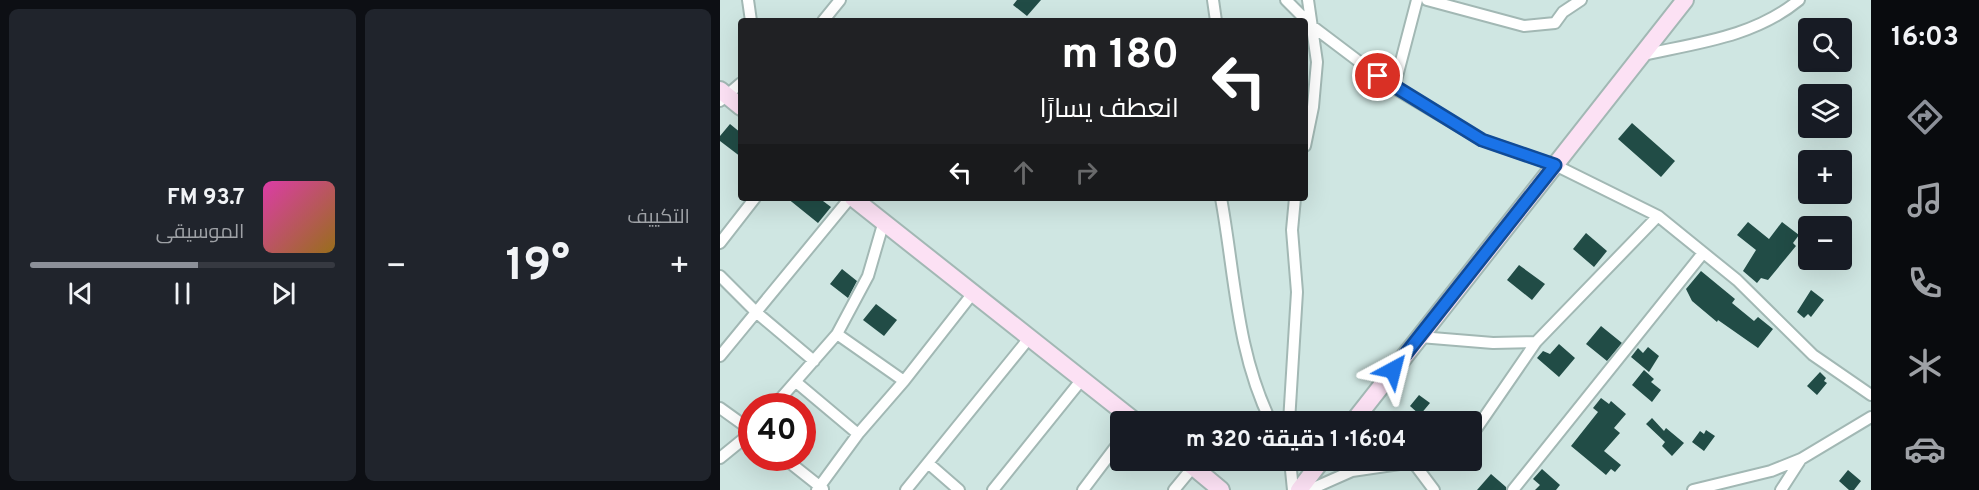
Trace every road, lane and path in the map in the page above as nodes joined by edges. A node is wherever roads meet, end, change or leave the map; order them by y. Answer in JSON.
{"nodes":[{"id":1,"x":748,"y":0,"type":"edge"},
{"id":2,"x":840,"y":0,"type":"edge"},
{"id":3,"x":1213,"y":0,"type":"edge"},
{"id":4,"x":1286,"y":0,"type":"edge"},
{"id":5,"x":1308,"y":0,"type":"edge"},
{"id":6,"x":1417,"y":0,"type":"edge"},
{"id":7,"x":1427,"y":0,"type":"edge"},
{"id":8,"x":1581,"y":0,"type":"edge"},
{"id":9,"x":1685,"y":0,"type":"edge"},
{"id":10,"x":1799,"y":0,"type":"edge"},
{"id":11,"x":751,"y":18,"type":"edge"},
{"id":12,"x":825,"y":18,"type":"edge"},
{"id":13,"x":1216,"y":18,"type":"edge"},
{"id":14,"x":1304,"y":18,"type":"edge"},
{"id":15,"x":1308,"y":22,"type":"edge"},
{"id":16,"x":1312,"y":26,"type":"junction"},
{"id":17,"x":1641,"y":56,"type":"junction"},
{"id":18,"x":738,"y":85,"type":"edge"},
{"id":19,"x":1394,"y":88,"type":"junction"},
{"id":20,"x":722,"y":95,"type":"edge"},
{"id":21,"x":738,"y":105,"type":"edge"},
{"id":22,"x":1308,"y":131,"type":"edge"},
{"id":23,"x":1555,"y":165,"type":"junction"},
{"id":24,"x":753,"y":201,"type":"edge"},
{"id":25,"x":849,"y":201,"type":"edge"},
{"id":26,"x":855,"y":201,"type":"edge"},
{"id":27,"x":1221,"y":201,"type":"edge"},
{"id":28,"x":1295,"y":201,"type":"edge"},
{"id":29,"x":1658,"y":216,"type":"junction"},
{"id":30,"x":884,"y":221,"type":"junction"},
{"id":31,"x":720,"y":243,"type":"edge"},
{"id":32,"x":1703,"y":253,"type":"junction"},
{"id":33,"x":720,"y":276,"type":"edge"},
{"id":34,"x":974,"y":293,"type":"junction"},
{"id":35,"x":757,"y":314,"type":"junction"},
{"id":36,"x":837,"y":334,"type":"junction"},
{"id":37,"x":1030,"y":337,"type":"junction"},
{"id":38,"x":1420,"y":337,"type":"junction"},
{"id":39,"x":1536,"y":342,"type":"junction"},
{"id":40,"x":720,"y":356,"type":"edge"},
{"id":41,"x":814,"y":361,"type":"junction"},
{"id":42,"x":1083,"y":378,"type":"junction"},
{"id":43,"x":904,"y":381,"type":"junction"},
{"id":44,"x":796,"y":382,"type":"junction"},
{"id":45,"x":786,"y":393,"type":"edge"},
{"id":46,"x":1871,"y":395,"type":"edge"},
{"id":47,"x":720,"y":408,"type":"edge"},
{"id":48,"x":1124,"y":411,"type":"edge"},
{"id":49,"x":1265,"y":411,"type":"edge"},
{"id":50,"x":1290,"y":411,"type":"edge"},
{"id":51,"x":1362,"y":411,"type":"edge"},
{"id":52,"x":1871,"y":417,"type":"edge"},
{"id":53,"x":1482,"y":420,"type":"edge"},
{"id":54,"x":738,"y":421,"type":"edge"},
{"id":55,"x":858,"y":434,"type":"junction"},
{"id":56,"x":738,"y":443,"type":"edge"},
{"id":57,"x":1110,"y":454,"type":"edge"},
{"id":58,"x":720,"y":458,"type":"edge"},
{"id":59,"x":1801,"y":459,"type":"junction"},
{"id":60,"x":928,"y":463,"type":"junction"},
{"id":61,"x":799,"y":471,"type":"edge"},
{"id":62,"x":1185,"y":471,"type":"edge"},
{"id":63,"x":1198,"y":471,"type":"edge"},
{"id":64,"x":1291,"y":471,"type":"edge"},
{"id":65,"x":1314,"y":471,"type":"edge"},
{"id":66,"x":1352,"y":471,"type":"edge"},
{"id":67,"x":1422,"y":471,"type":"edge"},
{"id":68,"x":820,"y":489,"type":"edge"},
{"id":69,"x":906,"y":490,"type":"edge"},
{"id":70,"x":959,"y":490,"type":"edge"},
{"id":71,"x":993,"y":490,"type":"edge"},
{"id":72,"x":1083,"y":490,"type":"edge"},
{"id":73,"x":1174,"y":490,"type":"edge"},
{"id":74,"x":1221,"y":490,"type":"edge"},
{"id":75,"x":1293,"y":490,"type":"edge"},
{"id":76,"x":1299,"y":490,"type":"edge"},
{"id":77,"x":1309,"y":490,"type":"edge"},
{"id":78,"x":1434,"y":490,"type":"edge"},
{"id":79,"x":1513,"y":490,"type":"edge"},
{"id":80,"x":1693,"y":490,"type":"edge"},
{"id":81,"x":1780,"y":490,"type":"edge"}],
"edges":[{"from":1,"to":11,"type":"street"},
{"from":2,"to":12,"type":"street"},
{"from":3,"to":13,"type":"street"},
{"from":4,"to":14,"type":"street"},
{"from":5,"to":16,"type":"street"},
{"from":6,"to":19,"type":"street"},
{"from":7,"to":8,"type":"street"},
{"from":9,"to":17,"type":"street"},
{"from":10,"to":17,"type":"street"},
{"from":15,"to":16,"type":"street"},
{"from":16,"to":19,"type":"street"},
{"from":16,"to":22,"type":"street"},
{"from":17,"to":23,"type":"street"},
{"from":18,"to":20,"type":"street"},
{"from":19,"to":23,"type":"street"},
{"from":20,"to":21,"type":"street"},
{"from":23,"to":29,"type":"street"},
{"from":23,"to":38,"type":"street"},
{"from":24,"to":31,"type":"street"},
{"from":25,"to":35,"type":"street"},
{"from":26,"to":30,"type":"street"},
{"from":27,"to":49,"type":"street"},
{"from":28,"to":50,"type":"street"},
{"from":29,"to":32,"type":"street"},
{"from":29,"to":39,"type":"street"},
{"from":30,"to":34,"type":"street"},
{"from":30,"to":36,"type":"street"},
{"from":32,"to":46,"type":"street"},
{"from":32,"to":79,"type":"street"},
{"from":33,"to":35,"type":"street"},
{"from":34,"to":37,"type":"street"},
{"from":34,"to":43,"type":"street"},
{"from":35,"to":40,"type":"street"},
{"from":35,"to":41,"type":"street"},
{"from":36,"to":41,"type":"street"},
{"from":36,"to":43,"type":"street"},
{"from":37,"to":42,"type":"street"},
{"from":37,"to":60,"type":"street"},
{"from":38,"to":39,"type":"street"},
{"from":38,"to":51,"type":"street"},
{"from":39,"to":53,"type":"street"},
{"from":41,"to":44,"type":"street"},
{"from":42,"to":48,"type":"street"},
{"from":42,"to":71,"type":"street"},
{"from":43,"to":55,"type":"street"},
{"from":44,"to":45,"type":"street"},
{"from":44,"to":55,"type":"street"},
{"from":47,"to":54,"type":"street"},
{"from":52,"to":59,"type":"street"},
{"from":55,"to":68,"type":"street"},
{"from":56,"to":58,"type":"street"},
{"from":57,"to":72,"type":"street"},
{"from":59,"to":80,"type":"street"},
{"from":59,"to":81,"type":"street"},
{"from":60,"to":69,"type":"street"},
{"from":60,"to":70,"type":"street"},
{"from":61,"to":68,"type":"street"},
{"from":62,"to":73,"type":"street"},
{"from":63,"to":74,"type":"street"},
{"from":64,"to":75,"type":"street"},
{"from":65,"to":76,"type":"street"},
{"from":66,"to":77,"type":"street"},
{"from":67,"to":78,"type":"street"}]}
